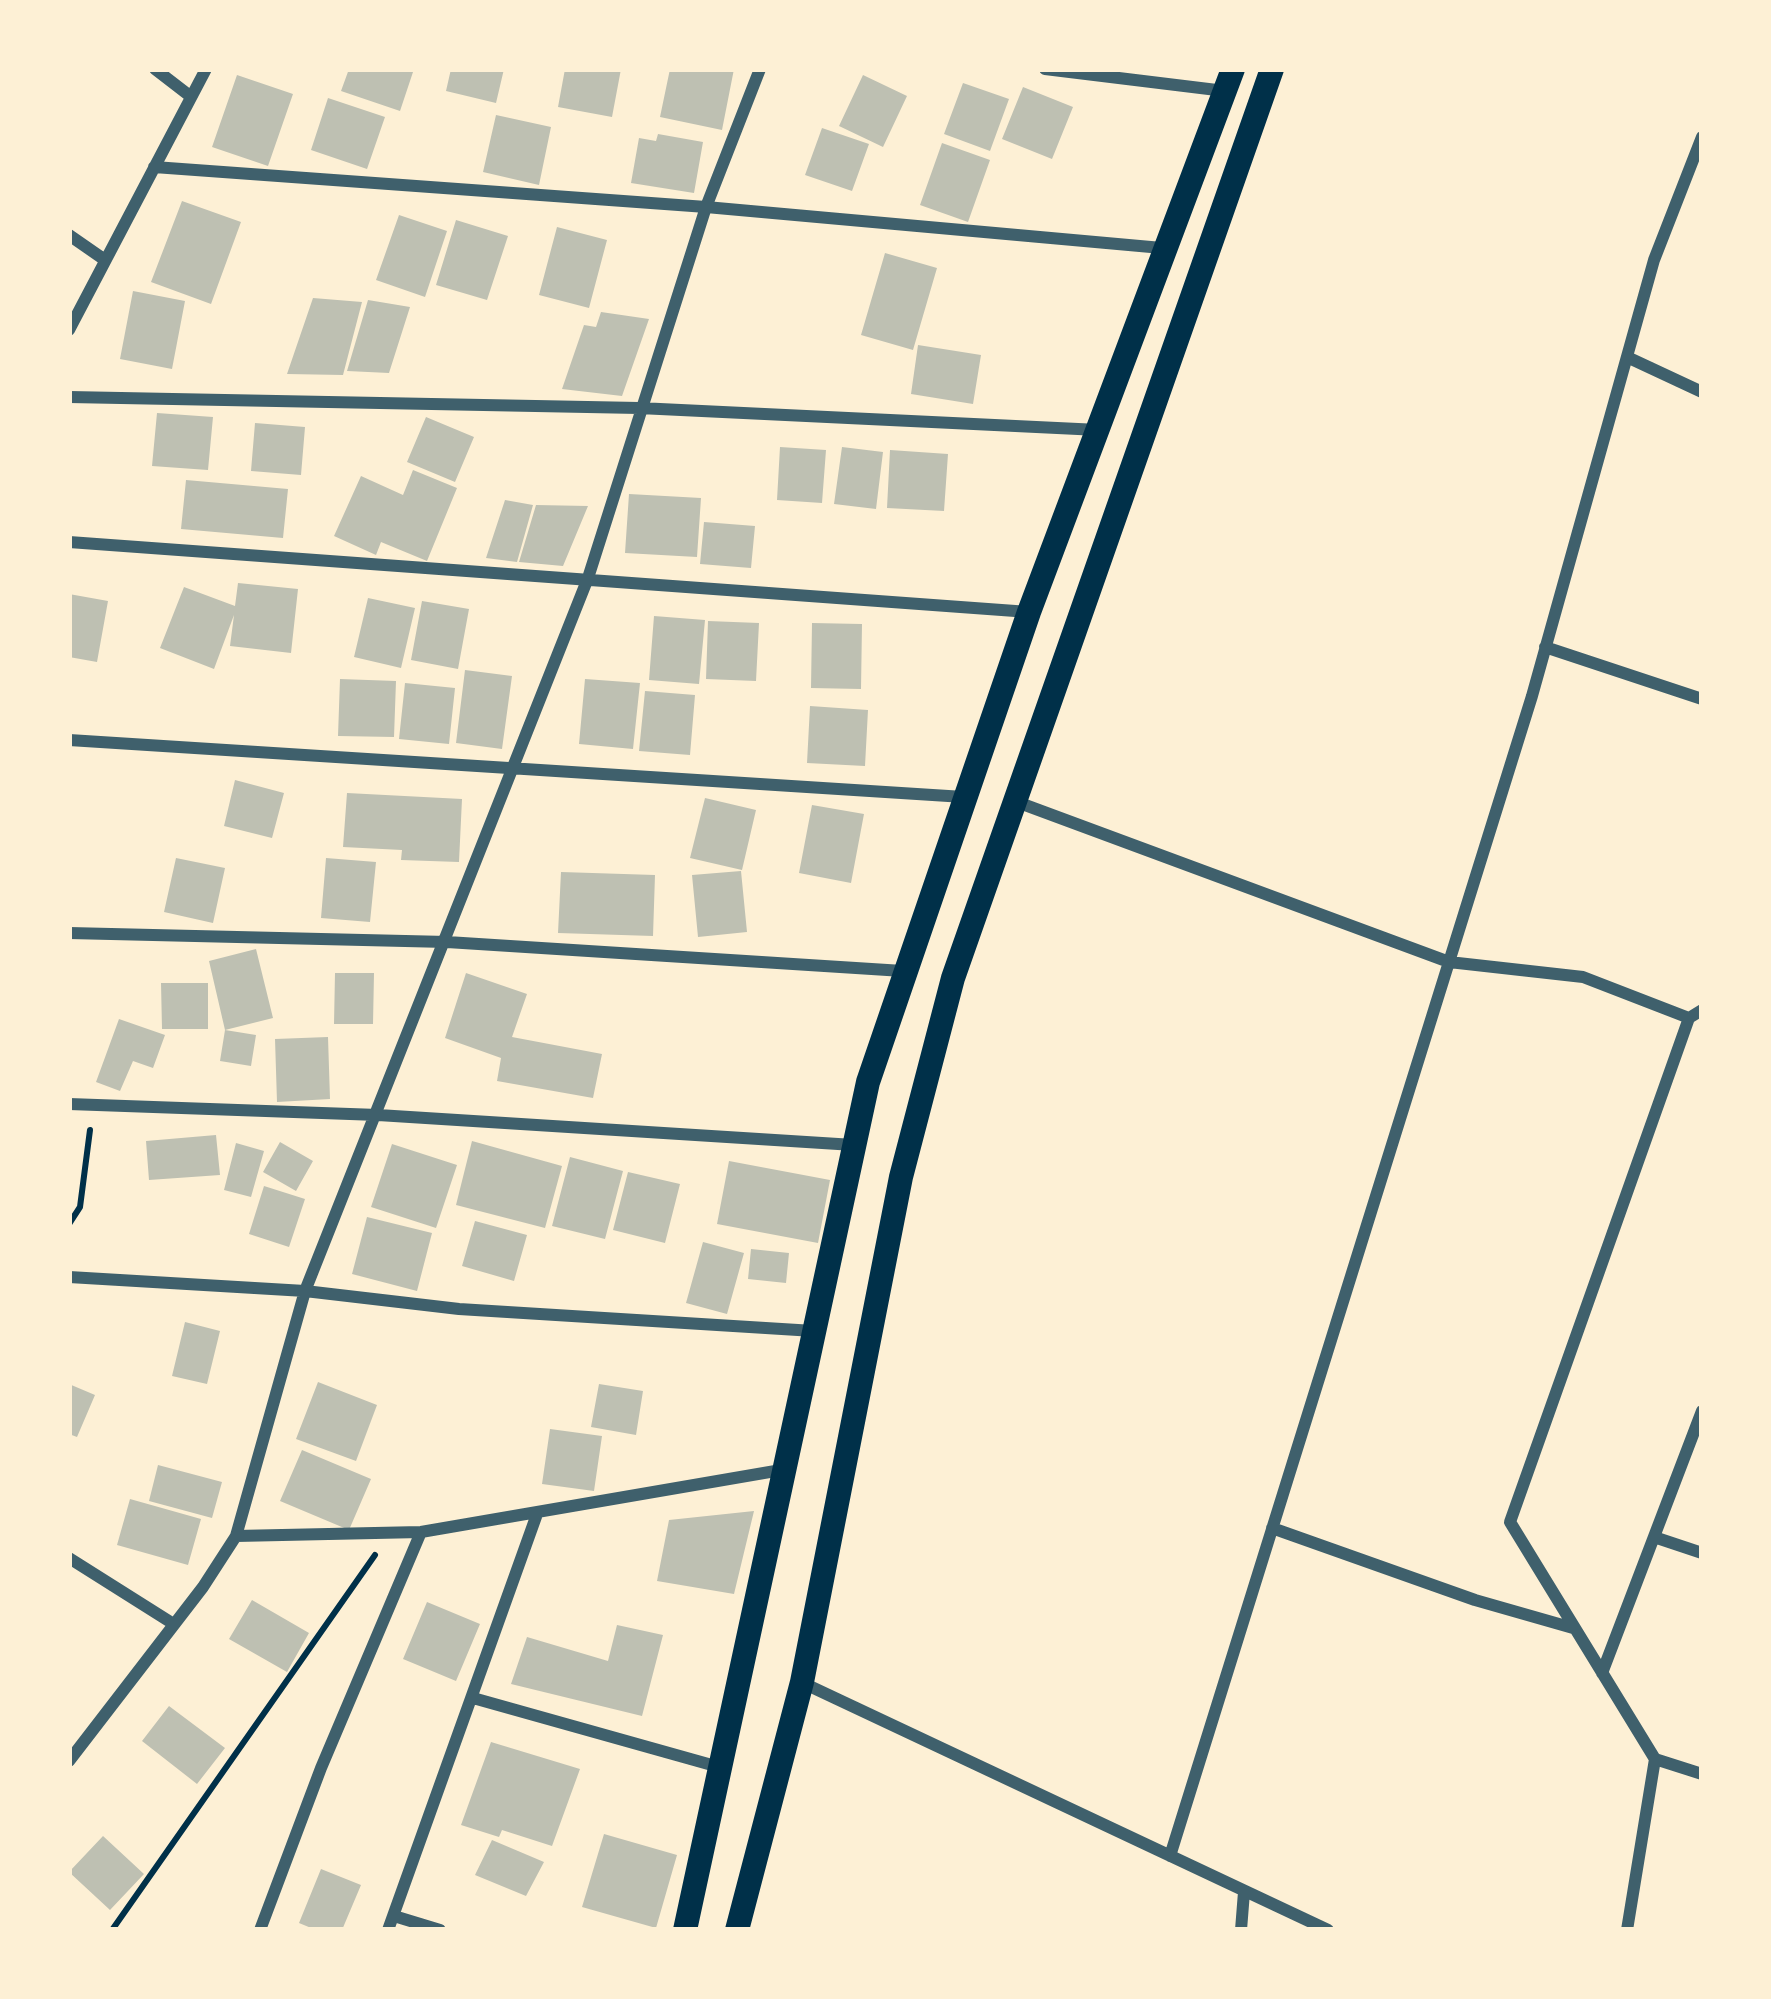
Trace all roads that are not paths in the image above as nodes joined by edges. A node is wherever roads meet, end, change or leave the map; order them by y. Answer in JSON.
{"nodes":[{"id":1,"x":154,"y":69,"type":"edge"},
{"id":2,"x":206,"y":69,"type":"edge"},
{"id":3,"x":760,"y":69,"type":"edge"},
{"id":4,"x":1045,"y":69,"type":"edge"},
{"id":5,"x":1272,"y":69,"type":"edge"},
{"id":6,"x":1229,"y":80,"type":"edge"},
{"id":7,"x":190,"y":96,"type":"junction"},
{"id":8,"x":1702,"y":137,"type":"edge"},
{"id":9,"x":154,"y":167,"type":"junction"},
{"id":10,"x":706,"y":207,"type":"junction"},
{"id":11,"x":69,"y":235,"type":"edge"},
{"id":12,"x":1162,"y":248,"type":"junction"},
{"id":13,"x":105,"y":260,"type":"junction"},
{"id":14,"x":69,"y":330,"type":"edge"},
{"id":15,"x":1627,"y":357,"type":"junction"},
{"id":16,"x":1702,"y":392,"type":"edge"},
{"id":17,"x":69,"y":397,"type":"edge"},
{"id":18,"x":639,"y":408,"type":"junction"},
{"id":19,"x":1100,"y":430,"type":"junction"},
{"id":20,"x":69,"y":542,"type":"edge"},
{"id":21,"x":588,"y":578,"type":"junction"},
{"id":22,"x":1029,"y":612,"type":"junction"},
{"id":23,"x":1546,"y":647,"type":"junction"},
{"id":24,"x":1702,"y":699,"type":"edge"},
{"id":25,"x":69,"y":740,"type":"edge"},
{"id":26,"x":514,"y":770,"type":"junction"},
{"id":27,"x":964,"y":797,"type":"junction"},
{"id":28,"x":1017,"y":802,"type":"junction"},
{"id":29,"x":69,"y":933,"type":"edge"},
{"id":30,"x":447,"y":942,"type":"junction"},
{"id":31,"x":1449,"y":962,"type":"junction"},
{"id":32,"x":903,"y":971,"type":"junction"},
{"id":33,"x":1702,"y":1010,"type":"edge"},
{"id":34,"x":1689,"y":1018,"type":"junction"},
{"id":35,"x":69,"y":1104,"type":"edge"},
{"id":36,"x":378,"y":1114,"type":"junction"},
{"id":37,"x":856,"y":1145,"type":"junction"},
{"id":38,"x":69,"y":1277,"type":"edge"},
{"id":39,"x":305,"y":1291,"type":"junction"},
{"id":40,"x":814,"y":1331,"type":"junction"},
{"id":41,"x":1702,"y":1411,"type":"edge"},
{"id":42,"x":787,"y":1469,"type":"junction"},
{"id":43,"x":537,"y":1514,"type":"junction"},
{"id":44,"x":1272,"y":1528,"type":"junction"},
{"id":45,"x":421,"y":1532,"type":"junction"},
{"id":46,"x":236,"y":1536,"type":"junction"},
{"id":47,"x":1654,"y":1537,"type":"junction"},
{"id":48,"x":1702,"y":1553,"type":"edge"},
{"id":49,"x":69,"y":1558,"type":"edge"},
{"id":50,"x":172,"y":1623,"type":"junction"},
{"id":51,"x":1574,"y":1628,"type":"junction"},
{"id":52,"x":1602,"y":1673,"type":"junction"},
{"id":53,"x":802,"y":1682,"type":"junction"},
{"id":54,"x":472,"y":1698,"type":"junction"},
{"id":55,"x":1654,"y":1759,"type":"junction"},
{"id":56,"x":69,"y":1761,"type":"edge"},
{"id":57,"x":719,"y":1767,"type":"junction"},
{"id":58,"x":1702,"y":1774,"type":"edge"},
{"id":59,"x":1170,"y":1856,"type":"junction"},
{"id":60,"x":1244,"y":1892,"type":"junction"},
{"id":61,"x":391,"y":1923,"type":"edge"},
{"id":62,"x":260,"y":1930,"type":"edge"},
{"id":63,"x":440,"y":1930,"type":"edge"},
{"id":64,"x":685,"y":1930,"type":"edge"},
{"id":65,"x":737,"y":1930,"type":"edge"},
{"id":66,"x":1241,"y":1930,"type":"edge"},
{"id":67,"x":1328,"y":1930,"type":"edge"},
{"id":68,"x":1627,"y":1930,"type":"edge"}],
"edges":[{"from":1,"to":7,"type":"street"},
{"from":2,"to":7,"type":"street"},
{"from":3,"to":10,"type":"street"},
{"from":4,"to":6,"type":"street"},
{"from":5,"to":28,"type":"main road"},
{"from":6,"to":12,"type":"main road"},
{"from":7,"to":9,"type":"street"},
{"from":8,"to":15,"type":"street"},
{"from":9,"to":10,"type":"street"},
{"from":9,"to":13,"type":"street"},
{"from":10,"to":12,"type":"street"},
{"from":10,"to":18,"type":"street"},
{"from":11,"to":13,"type":"street"},
{"from":12,"to":19,"type":"main road"},
{"from":13,"to":14,"type":"street"},
{"from":15,"to":16,"type":"street"},
{"from":15,"to":23,"type":"street"},
{"from":17,"to":18,"type":"street"},
{"from":18,"to":19,"type":"street"},
{"from":18,"to":21,"type":"street"},
{"from":19,"to":22,"type":"main road"},
{"from":20,"to":21,"type":"street"},
{"from":21,"to":22,"type":"street"},
{"from":21,"to":26,"type":"street"},
{"from":22,"to":27,"type":"main road"},
{"from":23,"to":24,"type":"street"},
{"from":23,"to":31,"type":"street"},
{"from":25,"to":26,"type":"street"},
{"from":26,"to":27,"type":"street"},
{"from":26,"to":30,"type":"street"},
{"from":27,"to":32,"type":"main road"},
{"from":28,"to":31,"type":"street"},
{"from":28,"to":53,"type":"main road"},
{"from":29,"to":30,"type":"street"},
{"from":30,"to":32,"type":"street"},
{"from":30,"to":36,"type":"street"},
{"from":31,"to":34,"type":"street"},
{"from":31,"to":44,"type":"street"},
{"from":32,"to":37,"type":"main road"},
{"from":33,"to":34,"type":"street"},
{"from":34,"to":51,"type":"street"},
{"from":35,"to":36,"type":"street"},
{"from":36,"to":37,"type":"street"},
{"from":36,"to":39,"type":"street"},
{"from":37,"to":40,"type":"main road"},
{"from":38,"to":39,"type":"street"},
{"from":39,"to":40,"type":"street"},
{"from":39,"to":46,"type":"street"},
{"from":40,"to":42,"type":"main road"},
{"from":41,"to":47,"type":"street"},
{"from":42,"to":43,"type":"street"},
{"from":42,"to":57,"type":"main road"},
{"from":43,"to":45,"type":"street"},
{"from":43,"to":54,"type":"street"},
{"from":44,"to":51,"type":"street"},
{"from":44,"to":59,"type":"street"},
{"from":45,"to":46,"type":"street"},
{"from":45,"to":62,"type":"street"},
{"from":46,"to":50,"type":"street"},
{"from":47,"to":48,"type":"street"},
{"from":47,"to":52,"type":"street"},
{"from":49,"to":50,"type":"street"},
{"from":50,"to":56,"type":"street"},
{"from":51,"to":52,"type":"street"},
{"from":52,"to":55,"type":"street"},
{"from":53,"to":59,"type":"street"},
{"from":53,"to":65,"type":"main road"},
{"from":54,"to":57,"type":"street"},
{"from":54,"to":61,"type":"street"},
{"from":55,"to":58,"type":"street"},
{"from":55,"to":68,"type":"street"},
{"from":57,"to":64,"type":"main road"},
{"from":59,"to":60,"type":"street"},
{"from":60,"to":66,"type":"street"},
{"from":60,"to":67,"type":"street"},
{"from":61,"to":63,"type":"street"}]}
